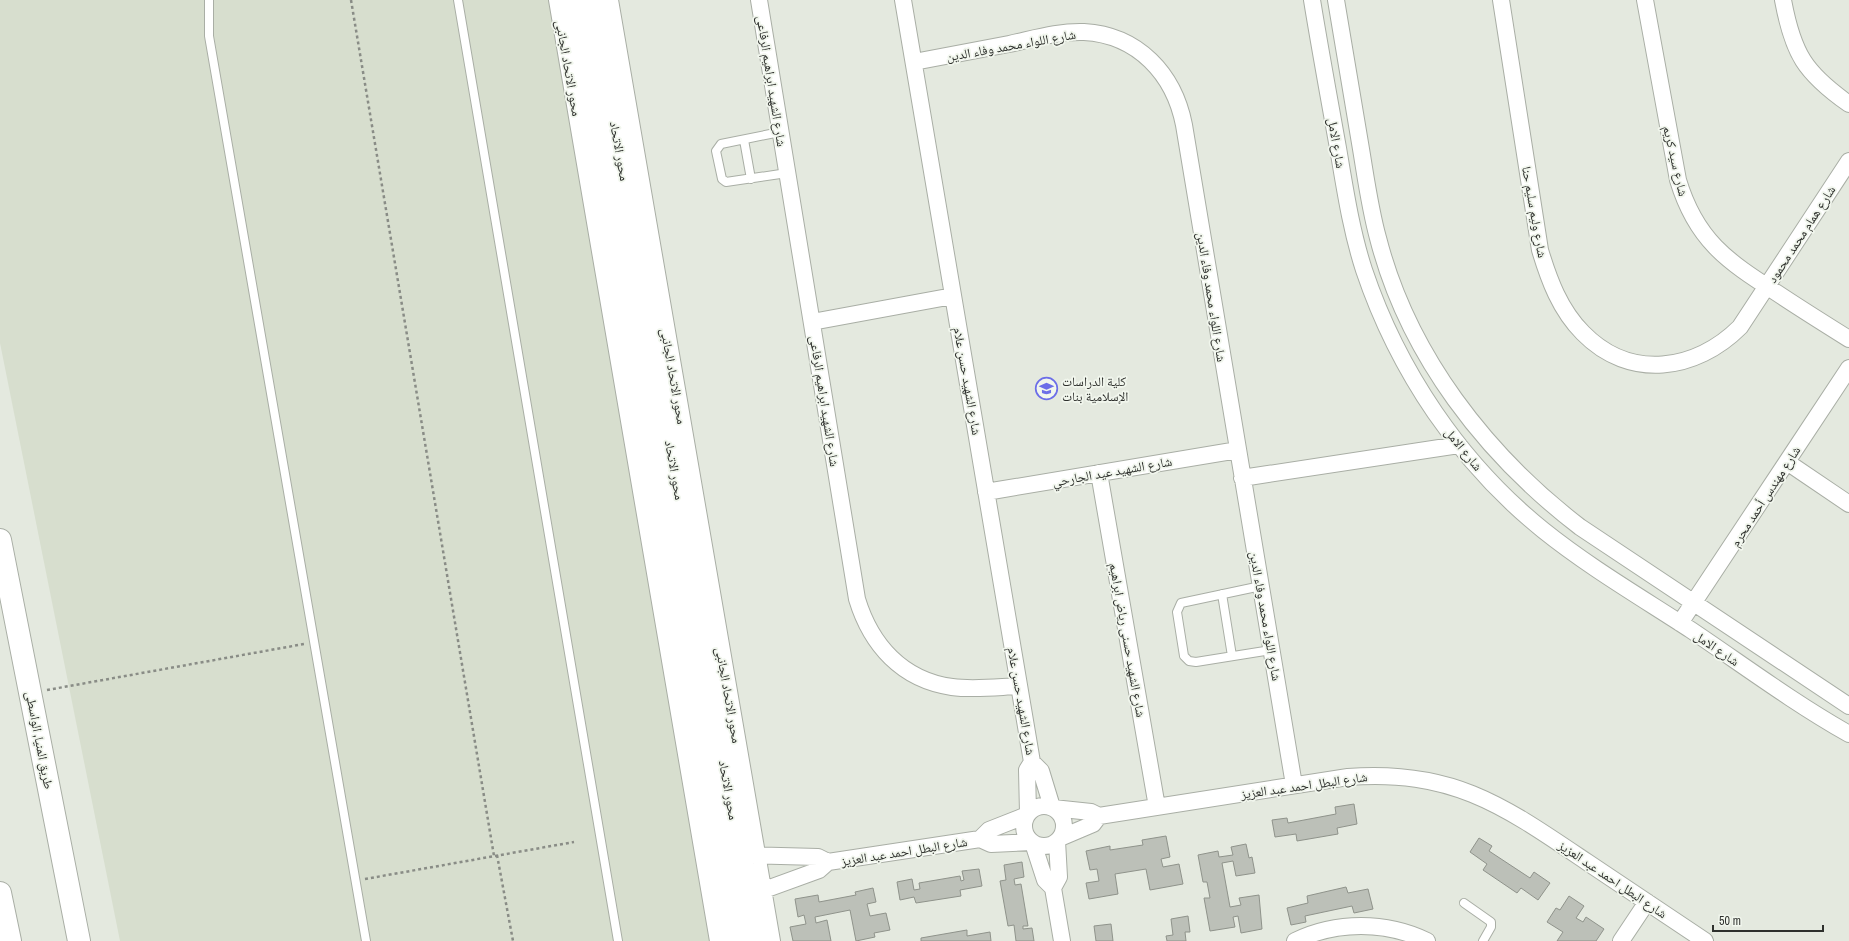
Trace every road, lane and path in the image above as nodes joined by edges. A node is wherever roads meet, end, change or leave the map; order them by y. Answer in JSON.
{"nodes":[{"id":1,"x":209,"y":0,"type":"edge"},
{"id":2,"x":351,"y":0,"type":"edge"},
{"id":3,"x":458,"y":0,"type":"edge"},
{"id":4,"x":557,"y":0,"type":"edge"},
{"id":5,"x":575,"y":0,"type":"edge"},
{"id":6,"x":594,"y":0,"type":"edge"},
{"id":7,"x":610,"y":0,"type":"edge"},
{"id":8,"x":759,"y":0,"type":"edge"},
{"id":9,"x":903,"y":0,"type":"edge"},
{"id":10,"x":1312,"y":0,"type":"edge"},
{"id":11,"x":1336,"y":0,"type":"edge"},
{"id":12,"x":1501,"y":0,"type":"edge"},
{"id":13,"x":1645,"y":0,"type":"edge"},
{"id":14,"x":1783,"y":0,"type":"edge"},
{"id":15,"x":914,"y":62,"type":"junction"},
{"id":16,"x":1849,"y":104,"type":"edge"},
{"id":17,"x":780,"y":132,"type":"junction"},
{"id":18,"x":744,"y":140,"type":"junction"},
{"id":19,"x":1849,"y":161,"type":"edge"},
{"id":20,"x":787,"y":173,"type":"junction"},
{"id":21,"x":751,"y":179,"type":"junction"},
{"id":22,"x":1767,"y":287,"type":"junction"},
{"id":23,"x":953,"y":296,"type":"junction"},
{"id":24,"x":812,"y":322,"type":"junction"},
{"id":25,"x":1849,"y":339,"type":"edge"},
{"id":26,"x":1849,"y":368,"type":"edge"},
{"id":27,"x":1459,"y":445,"type":"junction"},
{"id":28,"x":1238,"y":450,"type":"junction"},
{"id":29,"x":1787,"y":462,"type":"junction"},
{"id":30,"x":1099,"y":473,"type":"junction"},
{"id":31,"x":1242,"y":478,"type":"junction"},
{"id":32,"x":986,"y":492,"type":"junction"},
{"id":33,"x":1849,"y":504,"type":"edge"},
{"id":34,"x":0,"y":540,"type":"edge"},
{"id":35,"x":1261,"y":586,"type":"junction"},
{"id":36,"x":1222,"y":594,"type":"junction"},
{"id":37,"x":1694,"y":603,"type":"junction"},
{"id":38,"x":1680,"y":623,"type":"junction"},
{"id":39,"x":314,"y":642,"type":"junction"},
{"id":40,"x":1271,"y":650,"type":"junction"},
{"id":41,"x":1232,"y":656,"type":"junction"},
{"id":42,"x":1019,"y":686,"type":"junction"},
{"id":43,"x":30,"y":693,"type":"junction"},
{"id":44,"x":1849,"y":706,"type":"edge"},
{"id":45,"x":1849,"y":734,"type":"edge"},
{"id":46,"x":1032,"y":762,"type":"junction"},
{"id":47,"x":1294,"y":786,"type":"junction"},
{"id":48,"x":1157,"y":807,"type":"junction"},
{"id":49,"x":1052,"y":808,"type":"junction"},
{"id":50,"x":1027,"y":814,"type":"junction"},
{"id":51,"x":1099,"y":816,"type":"junction"},
{"id":52,"x":980,"y":839,"type":"junction"},
{"id":53,"x":1059,"y":840,"type":"junction"},
{"id":54,"x":574,"y":842,"type":"dead end"},
{"id":55,"x":1032,"y":843,"type":"junction"},
{"id":56,"x":496,"y":856,"type":"junction"},
{"id":57,"x":740,"y":857,"type":"junction"},
{"id":58,"x":828,"y":862,"type":"junction"},
{"id":59,"x":355,"y":881,"type":"junction"},
{"id":60,"x":1053,"y":888,"type":"junction"},
{"id":61,"x":0,"y":893,"type":"edge"},
{"id":62,"x":746,"y":895,"type":"junction"},
{"id":63,"x":1647,"y":902,"type":"junction"},
{"id":64,"x":1464,"y":903,"type":"dead end"},
{"id":65,"x":10,"y":941,"type":"edge"},
{"id":66,"x":79,"y":941,"type":"edge"},
{"id":67,"x":366,"y":941,"type":"edge"},
{"id":68,"x":513,"y":941,"type":"edge"},
{"id":69,"x":618,"y":941,"type":"edge"},
{"id":70,"x":718,"y":941,"type":"edge"},
{"id":71,"x":735,"y":941,"type":"edge"},
{"id":72,"x":755,"y":941,"type":"edge"},
{"id":73,"x":772,"y":941,"type":"edge"},
{"id":74,"x":1062,"y":941,"type":"edge"},
{"id":75,"x":1295,"y":941,"type":"edge"},
{"id":76,"x":1427,"y":941,"type":"edge"},
{"id":77,"x":1483,"y":941,"type":"edge"},
{"id":78,"x":1621,"y":941,"type":"edge"},
{"id":79,"x":1705,"y":941,"type":"edge"}],
"edges":[{"from":1,"to":39,"type":"lane"},
{"from":2,"to":56,"type":"path"},
{"from":3,"to":69,"type":"lane"},
{"from":4,"to":70,"type":"street","name":"محور الاتحاد الجانبى"},
{"from":5,"to":57,"type":"street","name":"محور الاتحاد"},
{"from":6,"to":57,"type":"street","name":"محور الاتحاد"},
{"from":7,"to":57,"type":"street","name":"محور الاتحاد الجانبى"},
{"from":8,"to":17,"type":"street","name":"شارع الشهيد ابراهيم الرفاعى"},
{"from":9,"to":15,"type":"street","name":"شارع الشهيد حسن علام"},
{"from":10,"to":27,"type":"street","name":"شارع الامل"},
{"from":11,"to":37,"type":"street","name":"شارع الامل"},
{"from":12,"to":22,"type":"street","name":"شارع وليم سليم حنا"},
{"from":13,"to":22,"type":"street","name":"شارع سيد كريم"},
{"from":14,"to":16,"type":"street"},
{"from":15,"to":23,"type":"street","name":"شارع الشهيد حسن علام"},
{"from":15,"to":28,"type":"street","name":"شارع اللواء محمد وفاء الدين"},
{"from":17,"to":18,"type":"lane"},
{"from":17,"to":20,"type":"street","name":"شارع الشهيد ابراهيم الرفاعى"},
{"from":18,"to":21,"type":"lane"},
{"from":18,"to":21,"type":"lane"},
{"from":19,"to":22,"type":"street","name":"شارع همام محمد محمود"},
{"from":20,"to":21,"type":"lane"},
{"from":20,"to":24,"type":"street","name":"شارع الشهيد ابراهيم الرفاعى"},
{"from":22,"to":25,"type":"street","name":"شارع سيد كريم"},
{"from":23,"to":24,"type":"street"},
{"from":23,"to":32,"type":"street","name":"شارع الشهيد حسن علام"},
{"from":24,"to":42,"type":"street","name":"شارع الشهيد ابراهيم الرفاعى"},
{"from":26,"to":29,"type":"street","name":"شارع مهندس أحمد محرم"},
{"from":27,"to":31,"type":"street"},
{"from":27,"to":38,"type":"street","name":"شارع الامل"},
{"from":28,"to":30,"type":"street","name":"شارع الشهيد عيد الجارحي"},
{"from":28,"to":31,"type":"street","name":"شارع اللواء محمد وفاء الدين"},
{"from":29,"to":33,"type":"street"},
{"from":29,"to":37,"type":"street","name":"شارع مهندس أحمد محرم"},
{"from":30,"to":32,"type":"street","name":"شارع الشهيد عيد الجارحي"},
{"from":30,"to":48,"type":"street","name":"شارع الشهيد حسنى رياض ابراهيم"},
{"from":31,"to":35,"type":"street","name":"شارع اللواء محمد وفاء الدين"},
{"from":32,"to":42,"type":"street","name":"شارع الشهيد حسن علام"},
{"from":34,"to":43,"type":"street","name":"طريق المنيا, الواسطى"},
{"from":35,"to":36,"type":"lane"},
{"from":35,"to":40,"type":"street","name":"شارع اللواء محمد وفاء الدين"},
{"from":36,"to":41,"type":"lane"},
{"from":36,"to":41,"type":"lane"},
{"from":37,"to":38,"type":"street","name":"شارع مهندس أحمد محرم"},
{"from":37,"to":44,"type":"street","name":"شارع الامل"},
{"from":38,"to":45,"type":"street","name":"شارع الامل"},
{"from":39,"to":43,"type":"path"},
{"from":39,"to":59,"type":"lane"},
{"from":40,"to":41,"type":"lane"},
{"from":40,"to":47,"type":"street","name":"شارع اللواء محمد وفاء الدين"},
{"from":42,"to":46,"type":"street","name":"شارع الشهيد حسن علام"},
{"from":43,"to":66,"type":"street","name":"طريق المنيا, الواسطى"},
{"from":46,"to":49,"type":"street","name":"شارع الشهيد حسن علام"},
{"from":46,"to":50,"type":"street","name":"شارع الشهيد حسن علام"},
{"from":47,"to":48,"type":"street","name":"شارع البطل احمد عبد العزيز"},
{"from":47,"to":63,"type":"street","name":"شارع البطل احمد عبد العزيز"},
{"from":48,"to":51,"type":"street","name":"شارع البطل احمد عبد العزيز"},
{"from":49,"to":50,"type":"street"},
{"from":49,"to":51,"type":"street","name":"شارع البطل احمد عبد العزيز"},
{"from":49,"to":53,"type":"street"},
{"from":50,"to":52,"type":"street","name":"شارع البطل احمد عبد العزيز"},
{"from":50,"to":55,"type":"street"},
{"from":51,"to":53,"type":"street","name":"شارع البطل احمد عبد العزيز"},
{"from":52,"to":55,"type":"street","name":"شارع البطل احمد عبد العزيز"},
{"from":52,"to":58,"type":"street","name":"شارع البطل احمد عبد العزيز"},
{"from":53,"to":55,"type":"street"},
{"from":53,"to":60,"type":"street"},
{"from":54,"to":56,"type":"path"},
{"from":55,"to":60,"type":"street"},
{"from":56,"to":59,"type":"path"},
{"from":56,"to":68,"type":"path"},
{"from":57,"to":58,"type":"street","name":"شارع البطل احمد عبد العزيز"},
{"from":57,"to":62,"type":"street","name":"محور الاتحاد"},
{"from":57,"to":62,"type":"street","name":"محور الاتحاد الجانبى"},
{"from":58,"to":62,"type":"street","name":"شارع البطل احمد عبد العزيز"},
{"from":59,"to":67,"type":"lane"},
{"from":60,"to":74,"type":"street"},
{"from":61,"to":65,"type":"street"},
{"from":62,"to":71,"type":"street","name":"محور الاتحاد"},
{"from":62,"to":72,"type":"street","name":"محور الاتحاد"},
{"from":62,"to":73,"type":"street","name":"محور الاتحاد الجانبى"},
{"from":63,"to":78,"type":"street"},
{"from":63,"to":79,"type":"street","name":"شارع البطل احمد عبد العزيز"},
{"from":64,"to":77,"type":"lane"},
{"from":75,"to":76,"type":"street"}]}
